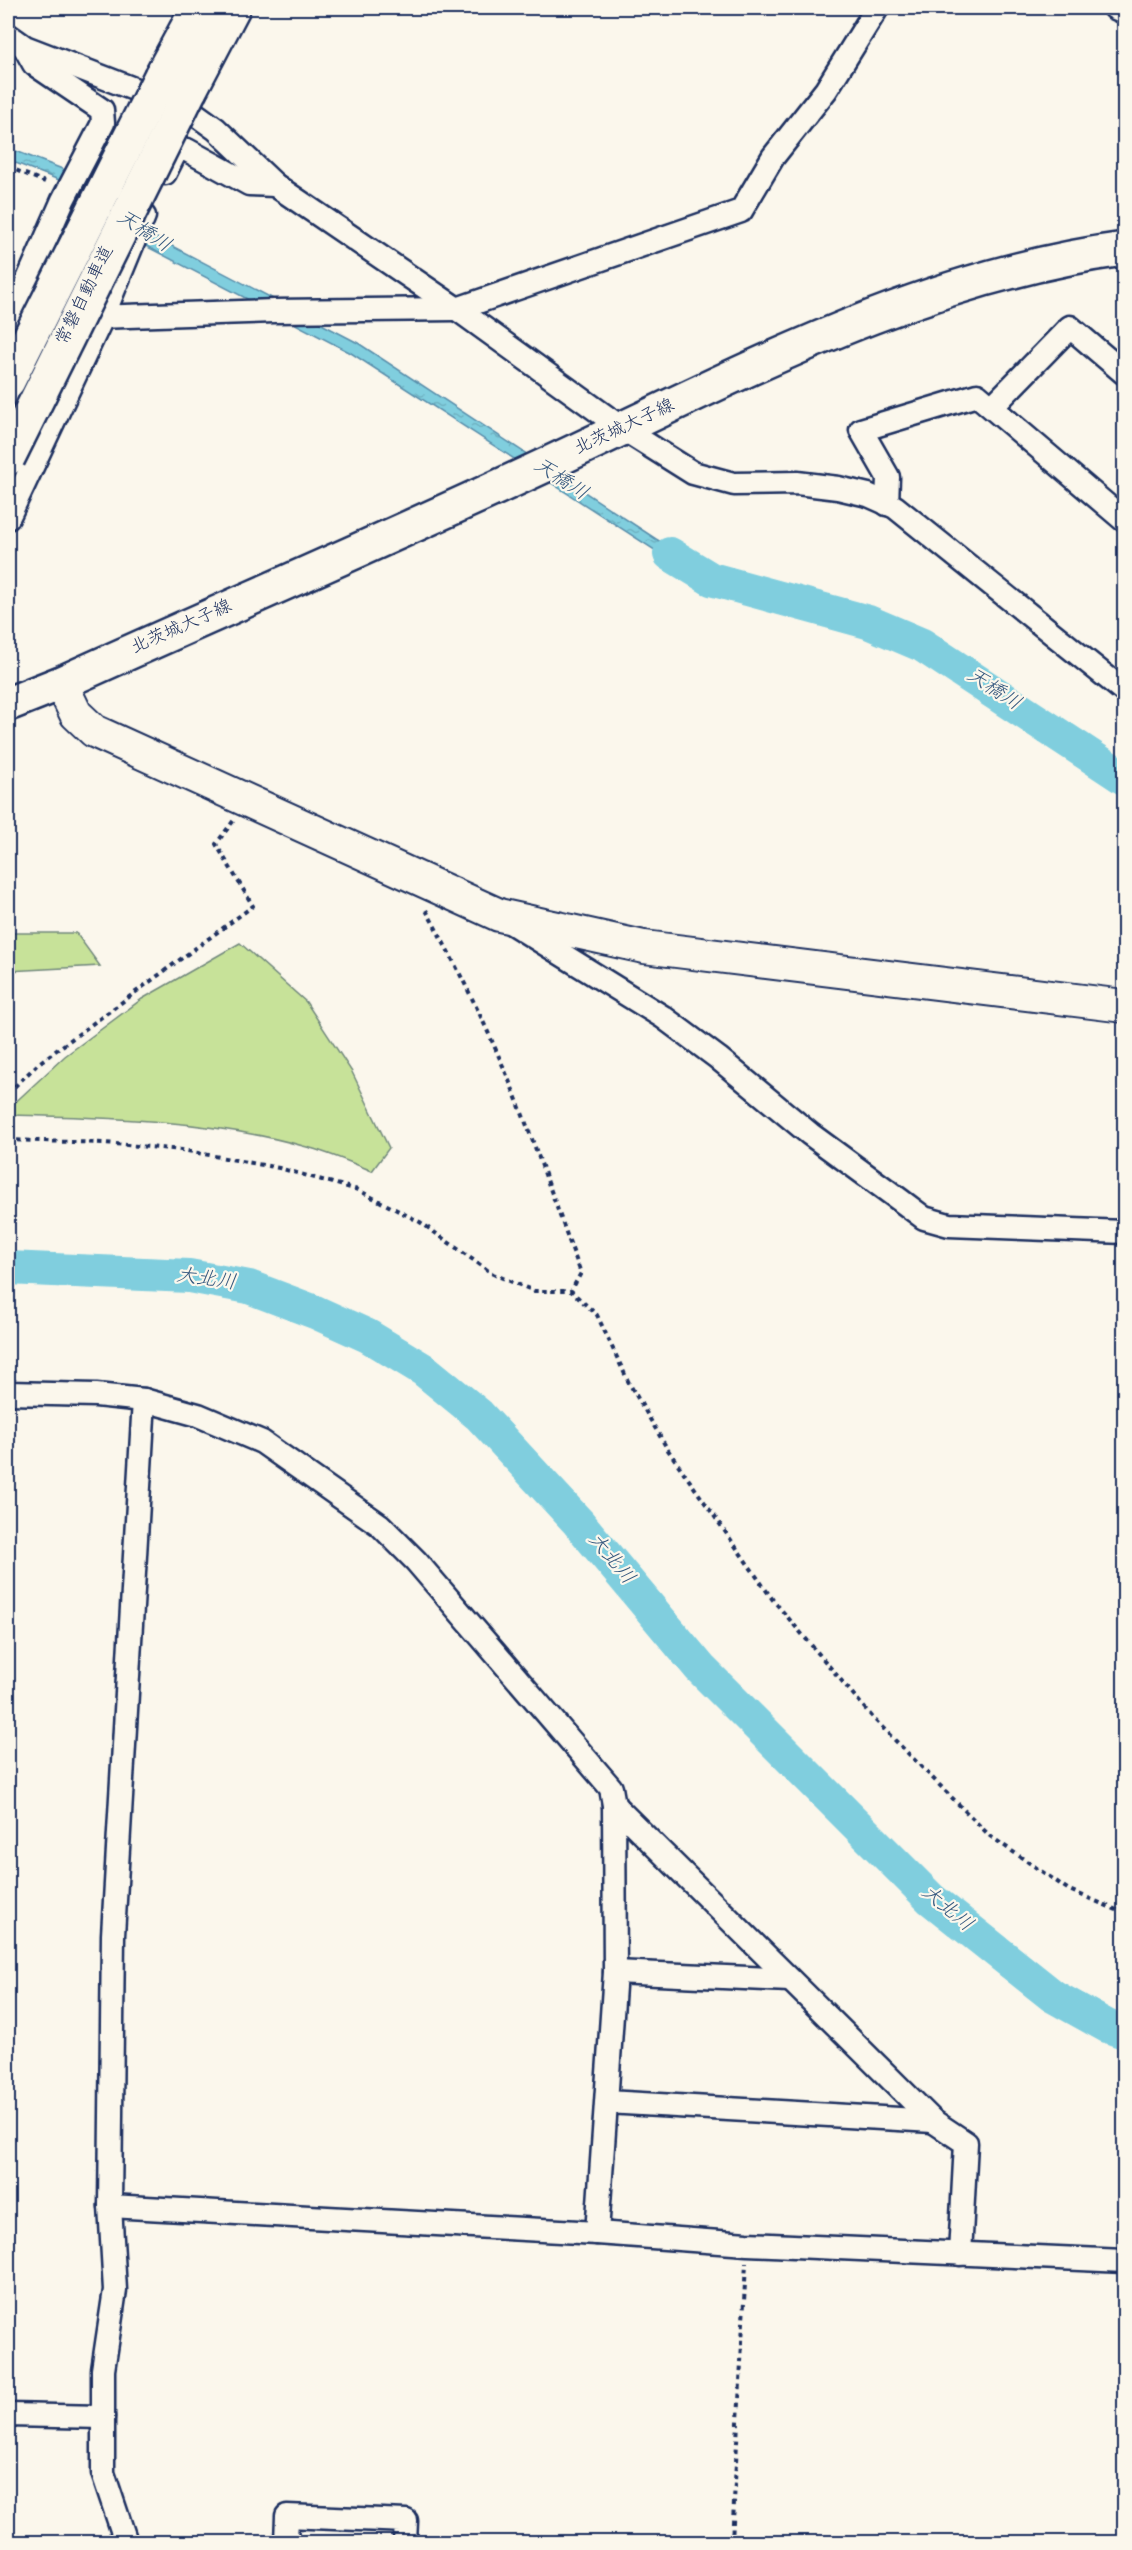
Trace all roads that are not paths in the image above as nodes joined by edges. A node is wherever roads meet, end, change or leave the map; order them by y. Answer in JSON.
{"nodes":[{"id":1,"x":198,"y":8,"type":"edge"},
{"id":2,"x":233,"y":8,"type":"edge"},
{"id":3,"x":877,"y":8,"type":"edge"},
{"id":4,"x":1114,"y":8,"type":"edge"},
{"id":5,"x":1125,"y":12,"type":"edge"},
{"id":6,"x":16,"y":41,"type":"edge"},
{"id":7,"x":175,"y":84,"type":"junction"},
{"id":8,"x":275,"y":185,"type":"junction"},
{"id":9,"x":1125,"y":249,"type":"edge"},
{"id":10,"x":458,"y":309,"type":"junction"},
{"id":11,"x":103,"y":316,"type":"junction"},
{"id":12,"x":8,"y":322,"type":"edge"},
{"id":13,"x":1125,"y":373,"type":"edge"},
{"id":14,"x":8,"y":381,"type":"edge"},
{"id":15,"x":992,"y":407,"type":"junction"},
{"id":16,"x":623,"y":429,"type":"junction"},
{"id":17,"x":8,"y":458,"type":"edge"},
{"id":18,"x":887,"y":504,"type":"junction"},
{"id":19,"x":8,"y":518,"type":"edge"},
{"id":20,"x":1125,"y":520,"type":"edge"},
{"id":21,"x":61,"y":683,"type":"junction"},
{"id":22,"x":1125,"y":691,"type":"edge"},
{"id":23,"x":8,"y":704,"type":"edge"},
{"id":24,"x":499,"y":915,"type":"junction"},
{"id":25,"x":1125,"y":1006,"type":"edge"},
{"id":26,"x":1125,"y":1232,"type":"edge"},
{"id":27,"x":8,"y":1393,"type":"edge"},
{"id":28,"x":144,"y":1401,"type":"junction"},
{"id":29,"x":614,"y":1805,"type":"junction"},
{"id":30,"x":615,"y":1972,"type":"junction"},
{"id":31,"x":790,"y":1980,"type":"junction"},
{"id":32,"x":607,"y":2102,"type":"junction"},
{"id":33,"x":933,"y":2121,"type":"junction"},
{"id":34,"x":110,"y":2206,"type":"junction"},
{"id":35,"x":597,"y":2233,"type":"junction"},
{"id":36,"x":960,"y":2254,"type":"junction"},
{"id":37,"x":1125,"y":2260,"type":"edge"},
{"id":38,"x":8,"y":2415,"type":"edge"},
{"id":39,"x":103,"y":2417,"type":"junction"},
{"id":40,"x":126,"y":2542,"type":"edge"},
{"id":41,"x":286,"y":2542,"type":"edge"},
{"id":42,"x":405,"y":2542,"type":"edge"}],
"edges":[{"from":1,"to":7,"type":"main road","name":"常磐自動車道"},
{"from":2,"to":7,"type":"main road","name":"常磐自動車道"},
{"from":3,"to":10,"type":"street"},
{"from":4,"to":5,"type":"street"},
{"from":6,"to":8,"type":"street"},
{"from":6,"to":12,"type":"street"},
{"from":7,"to":14,"type":"main road","name":"常磐自動車道","bridge":true},
{"from":7,"to":17,"type":"main road","name":"常磐自動車道","bridge":true},
{"from":8,"to":10,"type":"street"},
{"from":8,"to":11,"type":"street"},
{"from":9,"to":16,"type":"main road","name":"北茨城大子線"},
{"from":10,"to":11,"type":"street"},
{"from":10,"to":16,"type":"street"},
{"from":11,"to":12,"type":"street"},
{"from":11,"to":19,"type":"street"},
{"from":13,"to":15,"type":"street"},
{"from":15,"to":18,"type":"street"},
{"from":15,"to":20,"type":"street"},
{"from":16,"to":18,"type":"street"},
{"from":16,"to":21,"type":"main road","name":"北茨城大子線"},
{"from":18,"to":22,"type":"street"},
{"from":21,"to":23,"type":"main road","name":"北茨城大子線"},
{"from":21,"to":24,"type":"street"},
{"from":24,"to":25,"type":"street"},
{"from":24,"to":26,"type":"street"},
{"from":27,"to":28,"type":"street"},
{"from":28,"to":29,"type":"street"},
{"from":28,"to":34,"type":"street"},
{"from":29,"to":30,"type":"street"},
{"from":29,"to":31,"type":"street"},
{"from":30,"to":31,"type":"street"},
{"from":30,"to":32,"type":"street"},
{"from":31,"to":33,"type":"street"},
{"from":32,"to":33,"type":"street"},
{"from":32,"to":35,"type":"street"},
{"from":33,"to":36,"type":"street"},
{"from":34,"to":35,"type":"street"},
{"from":34,"to":39,"type":"street"},
{"from":35,"to":36,"type":"street"},
{"from":36,"to":37,"type":"street"},
{"from":38,"to":39,"type":"street"},
{"from":39,"to":40,"type":"street"},
{"from":41,"to":42,"type":"street"}]}
